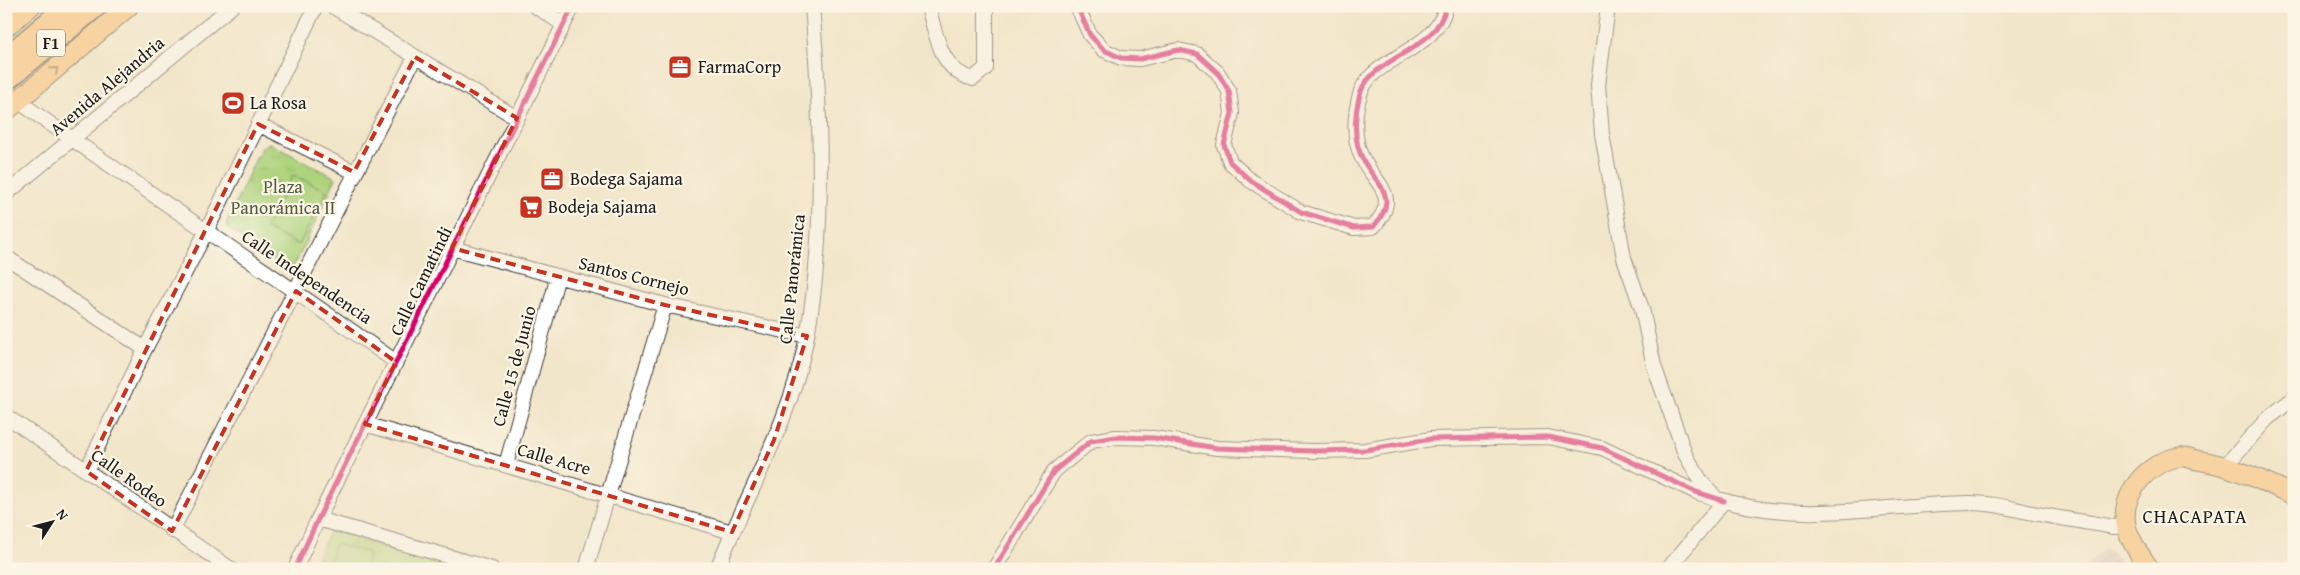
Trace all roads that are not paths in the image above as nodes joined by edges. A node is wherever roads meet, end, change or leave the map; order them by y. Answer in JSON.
{"nodes":[{"id":1,"x":31,"y":6,"type":"edge"},
{"id":2,"x":68,"y":6,"type":"edge"},
{"id":3,"x":96,"y":6,"type":"edge"},
{"id":4,"x":129,"y":6,"type":"edge"},
{"id":5,"x":232,"y":6,"type":"edge"},
{"id":6,"x":316,"y":6,"type":"edge"},
{"id":7,"x":332,"y":6,"type":"edge"},
{"id":8,"x":535,"y":6,"type":"edge"},
{"id":9,"x":573,"y":6,"type":"edge"},
{"id":10,"x":812,"y":6,"type":"edge"},
{"id":11,"x":928,"y":6,"type":"edge"},
{"id":12,"x":986,"y":6,"type":"edge"},
{"id":13,"x":1077,"y":6,"type":"edge"},
{"id":14,"x":1446,"y":6,"type":"edge"},
{"id":15,"x":1608,"y":6,"type":"edge"},
{"id":16,"x":563,"y":24,"type":"junction"},
{"id":17,"x":6,"y":27,"type":"edge"},
{"id":18,"x":415,"y":57,"type":"junction"},
{"id":19,"x":6,"y":58,"type":"edge"},
{"id":20,"x":6,"y":80,"type":"edge"},
{"id":21,"x":12,"y":106,"type":"edge"},
{"id":22,"x":517,"y":118,"type":"junction"},
{"id":23,"x":258,"y":124,"type":"junction"},
{"id":24,"x":72,"y":140,"type":"junction"},
{"id":25,"x":354,"y":172,"type":"junction"},
{"id":26,"x":6,"y":194,"type":"edge"},
{"id":27,"x":206,"y":232,"type":"junction"},
{"id":28,"x":452,"y":248,"type":"junction"},
{"id":29,"x":6,"y":257,"type":"edge"},
{"id":30,"x":558,"y":276,"type":"junction"},
{"id":31,"x":296,"y":291,"type":"junction"},
{"id":32,"x":665,"y":305,"type":"junction"},
{"id":33,"x":807,"y":336,"type":"junction"},
{"id":34,"x":145,"y":349,"type":"junction"},
{"id":35,"x":396,"y":362,"type":"junction"},
{"id":36,"x":2294,"y":398,"type":"edge"},
{"id":37,"x":6,"y":416,"type":"edge"},
{"id":38,"x":365,"y":424,"type":"junction"},
{"id":39,"x":506,"y":465,"type":"junction"},
{"id":40,"x":2226,"y":465,"type":"junction"},
{"id":41,"x":86,"y":471,"type":"junction"},
{"id":42,"x":608,"y":494,"type":"junction"},
{"id":43,"x":2294,"y":495,"type":"edge"},
{"id":44,"x":1719,"y":499,"type":"junction"},
{"id":45,"x":318,"y":519,"type":"junction"},
{"id":46,"x":2126,"y":526,"type":"junction"},
{"id":47,"x":172,"y":531,"type":"junction"},
{"id":48,"x":732,"y":532,"type":"junction"},
{"id":49,"x":231,"y":569,"type":"edge"},
{"id":50,"x":296,"y":569,"type":"edge"},
{"id":51,"x":492,"y":569,"type":"edge"},
{"id":52,"x":586,"y":569,"type":"edge"},
{"id":53,"x":717,"y":569,"type":"edge"},
{"id":54,"x":994,"y":569,"type":"edge"},
{"id":55,"x":1668,"y":569,"type":"edge"},
{"id":56,"x":2150,"y":569,"type":"edge"}],
"edges":[{"from":1,"to":17,"type":"main road"},
{"from":2,"to":19,"type":"highway","number":"F1"},
{"from":3,"to":20,"type":"highway","number":"F1"},
{"from":21,"to":4,"type":"main road","one_way":true},
{"from":5,"to":24,"type":"street","name":"Avenida Alejandria"},
{"from":6,"to":23,"type":"street"},
{"from":7,"to":18,"type":"street"},
{"from":8,"to":16,"type":"street"},
{"from":9,"to":16,"type":"street","name":"Calle Camatindi"},
{"from":10,"to":33,"type":"street","name":"Calle Panorámica"},
{"from":11,"to":12,"type":"street"},
{"from":13,"to":14,"type":"street"},
{"from":15,"to":44,"type":"street"},
{"from":16,"to":22,"type":"street","name":"Calle Camatindi"},
{"from":18,"to":22,"type":"street"},
{"from":18,"to":25,"type":"street"},
{"from":21,"to":24,"type":"street","name":"Calle Independencia"},
{"from":22,"to":28,"type":"street","name":"Calle Camatindi"},
{"from":23,"to":25,"type":"street"},
{"from":23,"to":27,"type":"street"},
{"from":24,"to":26,"type":"street","name":"Avenida Alejandria"},
{"from":24,"to":27,"type":"street","name":"Calle Independencia"},
{"from":25,"to":31,"type":"street"},
{"from":27,"to":31,"type":"street","name":"Calle Independencia"},
{"from":27,"to":34,"type":"street"},
{"from":28,"to":30,"type":"street","name":"Santos Cornejo"},
{"from":28,"to":35,"type":"street","name":"Calle Camatindi"},
{"from":29,"to":34,"type":"street"},
{"from":30,"to":32,"type":"street","name":"Santos Cornejo"},
{"from":30,"to":39,"type":"street","name":"Calle 15 de Junio"},
{"from":31,"to":35,"type":"street","name":"Calle Independencia"},
{"from":31,"to":47,"type":"street"},
{"from":32,"to":33,"type":"street","name":"Santos Cornejo"},
{"from":32,"to":42,"type":"street"},
{"from":33,"to":48,"type":"street","name":"Calle Panorámica"},
{"from":34,"to":41,"type":"street"},
{"from":35,"to":38,"type":"street","name":"Calle Camatindi"},
{"from":36,"to":40,"type":"street"},
{"from":37,"to":41,"type":"street","name":"Calle Rodeo"},
{"from":38,"to":39,"type":"street","name":"Calle Acre"},
{"from":38,"to":45,"type":"street","name":"Calle Camatindi"},
{"from":39,"to":42,"type":"street","name":"Calle Acre"},
{"from":40,"to":43,"type":"main road"},
{"from":40,"to":46,"type":"main road"},
{"from":41,"to":47,"type":"street","name":"Calle Rodeo"},
{"from":42,"to":48,"type":"street","name":"Calle Acre"},
{"from":42,"to":52,"type":"street"},
{"from":44,"to":46,"type":"street"},
{"from":44,"to":54,"type":"street"},
{"from":44,"to":55,"type":"street"},
{"from":45,"to":50,"type":"street","name":"Calle Camatindi"},
{"from":45,"to":51,"type":"street"},
{"from":46,"to":56,"type":"main road"},
{"from":47,"to":49,"type":"street","name":"Calle Rodeo"},
{"from":48,"to":53,"type":"street","name":"Calle Panorámica"}]}
